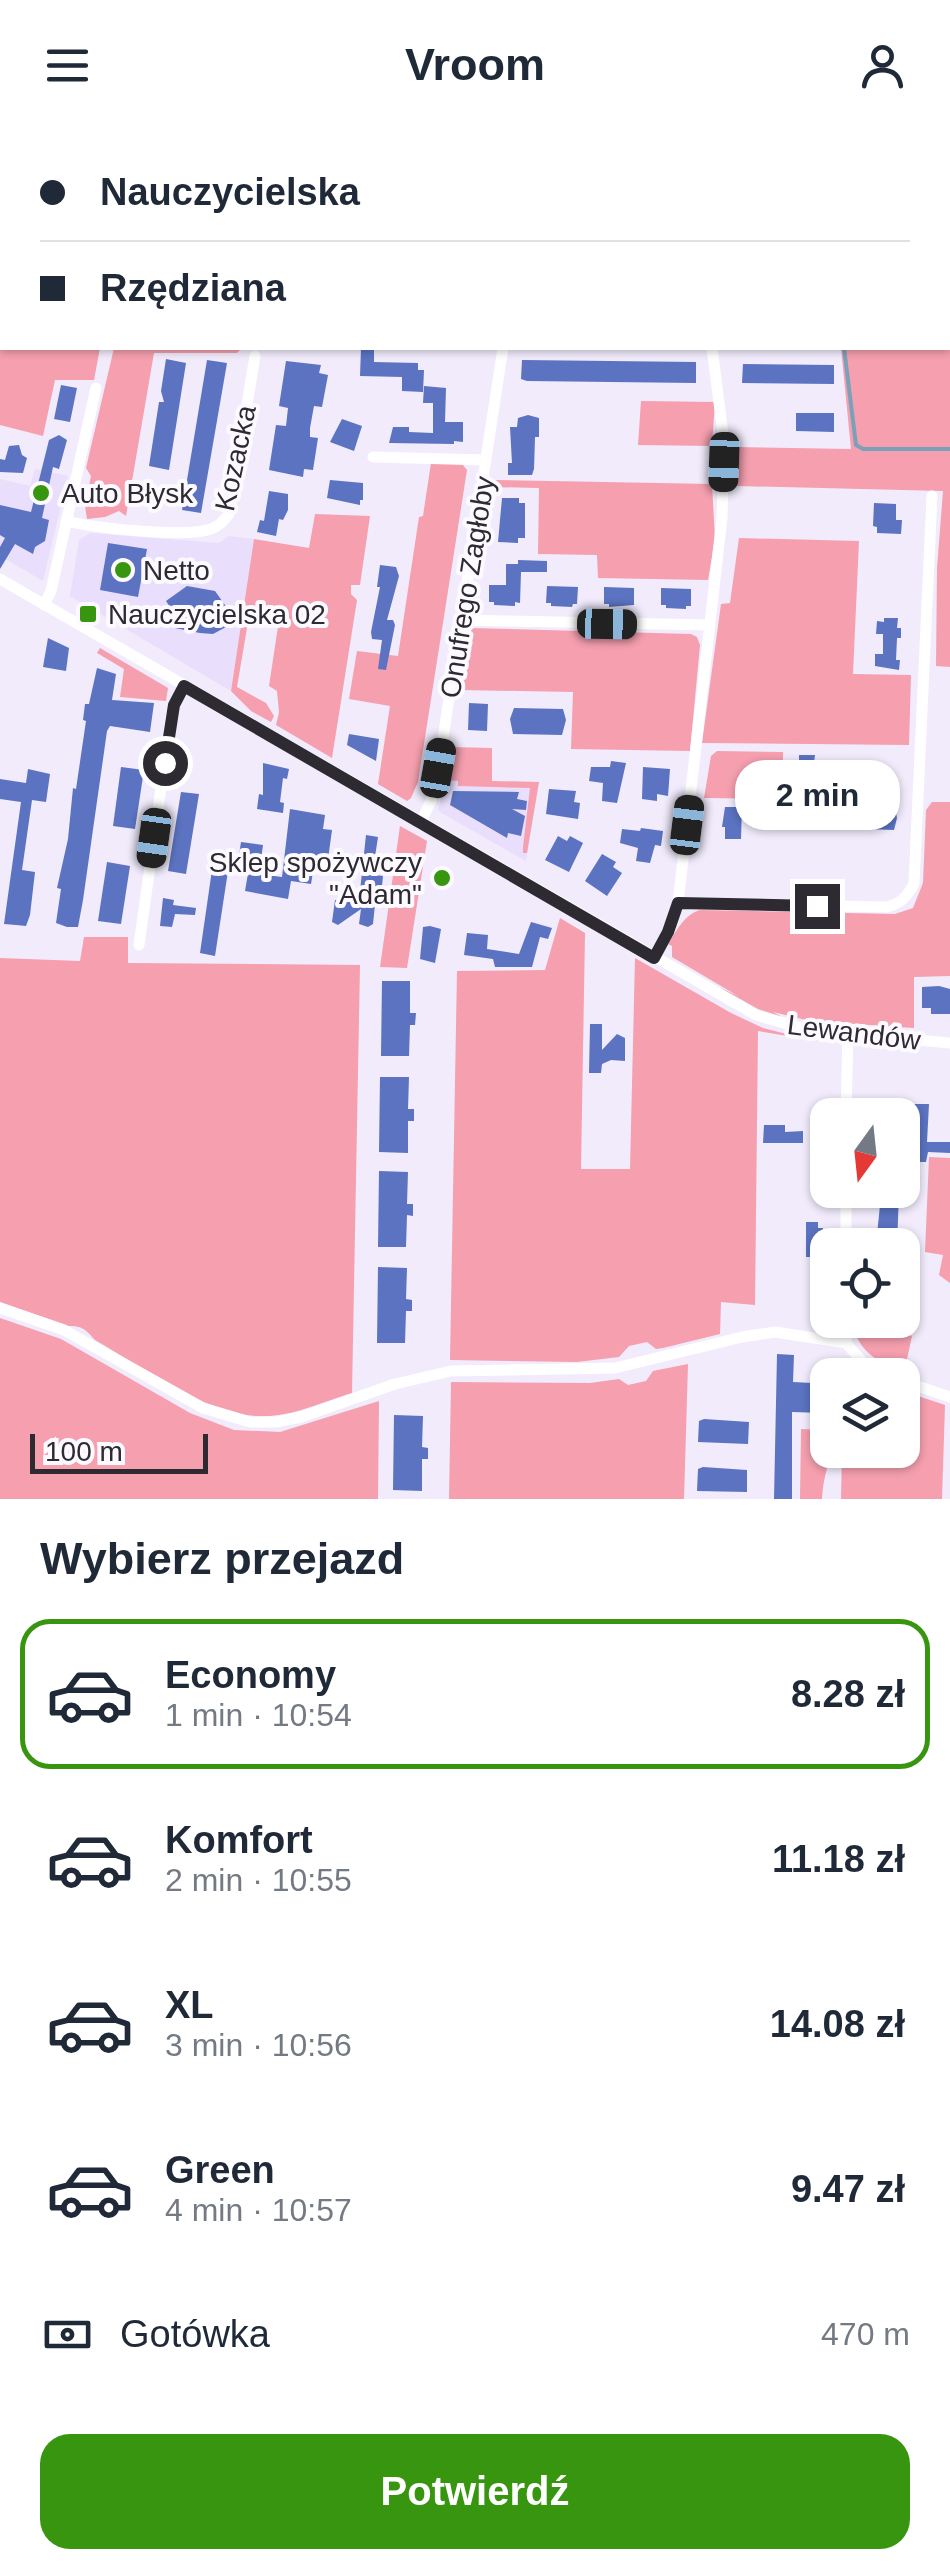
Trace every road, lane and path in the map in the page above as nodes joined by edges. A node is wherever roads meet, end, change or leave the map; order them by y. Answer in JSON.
{"nodes":[{"id":1,"x":502,"y":350,"type":"edge"},
{"id":2,"x":712,"y":350,"type":"edge"},
{"id":3,"x":255,"y":356,"type":"dead end"},
{"id":4,"x":96,"y":388,"type":"dead end"},
{"id":5,"x":373,"y":457,"type":"dead end"},
{"id":6,"x":486,"y":460,"type":"junction"},
{"id":7,"x":932,"y":496,"type":"dead end"},
{"id":8,"x":66,"y":522,"type":"junction"},
{"id":9,"x":0,"y":579,"type":"edge"},
{"id":10,"x":44,"y":605,"type":"junction"},
{"id":11,"x":462,"y":620,"type":"junction"},
{"id":12,"x":710,"y":625,"type":"junction"},
{"id":13,"x":184,"y":686,"type":"junction"},
{"id":14,"x":420,"y":824,"type":"junction"},
{"id":15,"x":678,"y":903,"type":"junction"},
{"id":16,"x":139,"y":945,"type":"dead end"},
{"id":17,"x":654,"y":958,"type":"junction"},
{"id":18,"x":848,"y":1034,"type":"junction"},
{"id":19,"x":950,"y":1043,"type":"edge"},
{"id":20,"x":846,"y":1098,"type":"edge"},
{"id":21,"x":0,"y":1308,"type":"edge"},
{"id":22,"x":846,"y":1338,"type":"edge"},
{"id":23,"x":846,"y":1344,"type":"junction"},
{"id":24,"x":859,"y":1358,"type":"edge"},
{"id":25,"x":920,"y":1388,"type":"edge"},
{"id":26,"x":950,"y":1397,"type":"edge"}],
"edges":[{"from":1,"to":6,"type":"street","name":"Onufrego Zagłoby"},
{"from":2,"to":12,"type":"street"},
{"from":3,"to":8,"type":"street","name":"Kozacka"},
{"from":4,"to":8,"type":"street"},
{"from":5,"to":6,"type":"street"},
{"from":6,"to":11,"type":"street","name":"Onufrego Zagłoby"},
{"from":7,"to":15,"type":"street"},
{"from":8,"to":10,"type":"street"},
{"from":9,"to":10,"type":"street","name":"Lewandów"},
{"from":10,"to":13,"type":"street","name":"Lewandów"},
{"from":11,"to":12,"type":"street"},
{"from":11,"to":14,"type":"street","name":"Onufrego Zagłoby"},
{"from":12,"to":15,"type":"street"},
{"from":13,"to":14,"type":"street","name":"Lewandów"},
{"from":13,"to":16,"type":"street"},
{"from":14,"to":17,"type":"street","name":"Lewandów"},
{"from":15,"to":17,"type":"street"},
{"from":17,"to":18,"type":"street","name":"Lewandów"},
{"from":18,"to":19,"type":"street","name":"Lewandów"},
{"from":18,"to":20,"type":"street"},
{"from":21,"to":23,"type":"street"},
{"from":22,"to":23,"type":"street"},
{"from":23,"to":24,"type":"street"},
{"from":25,"to":26,"type":"street"}]}
